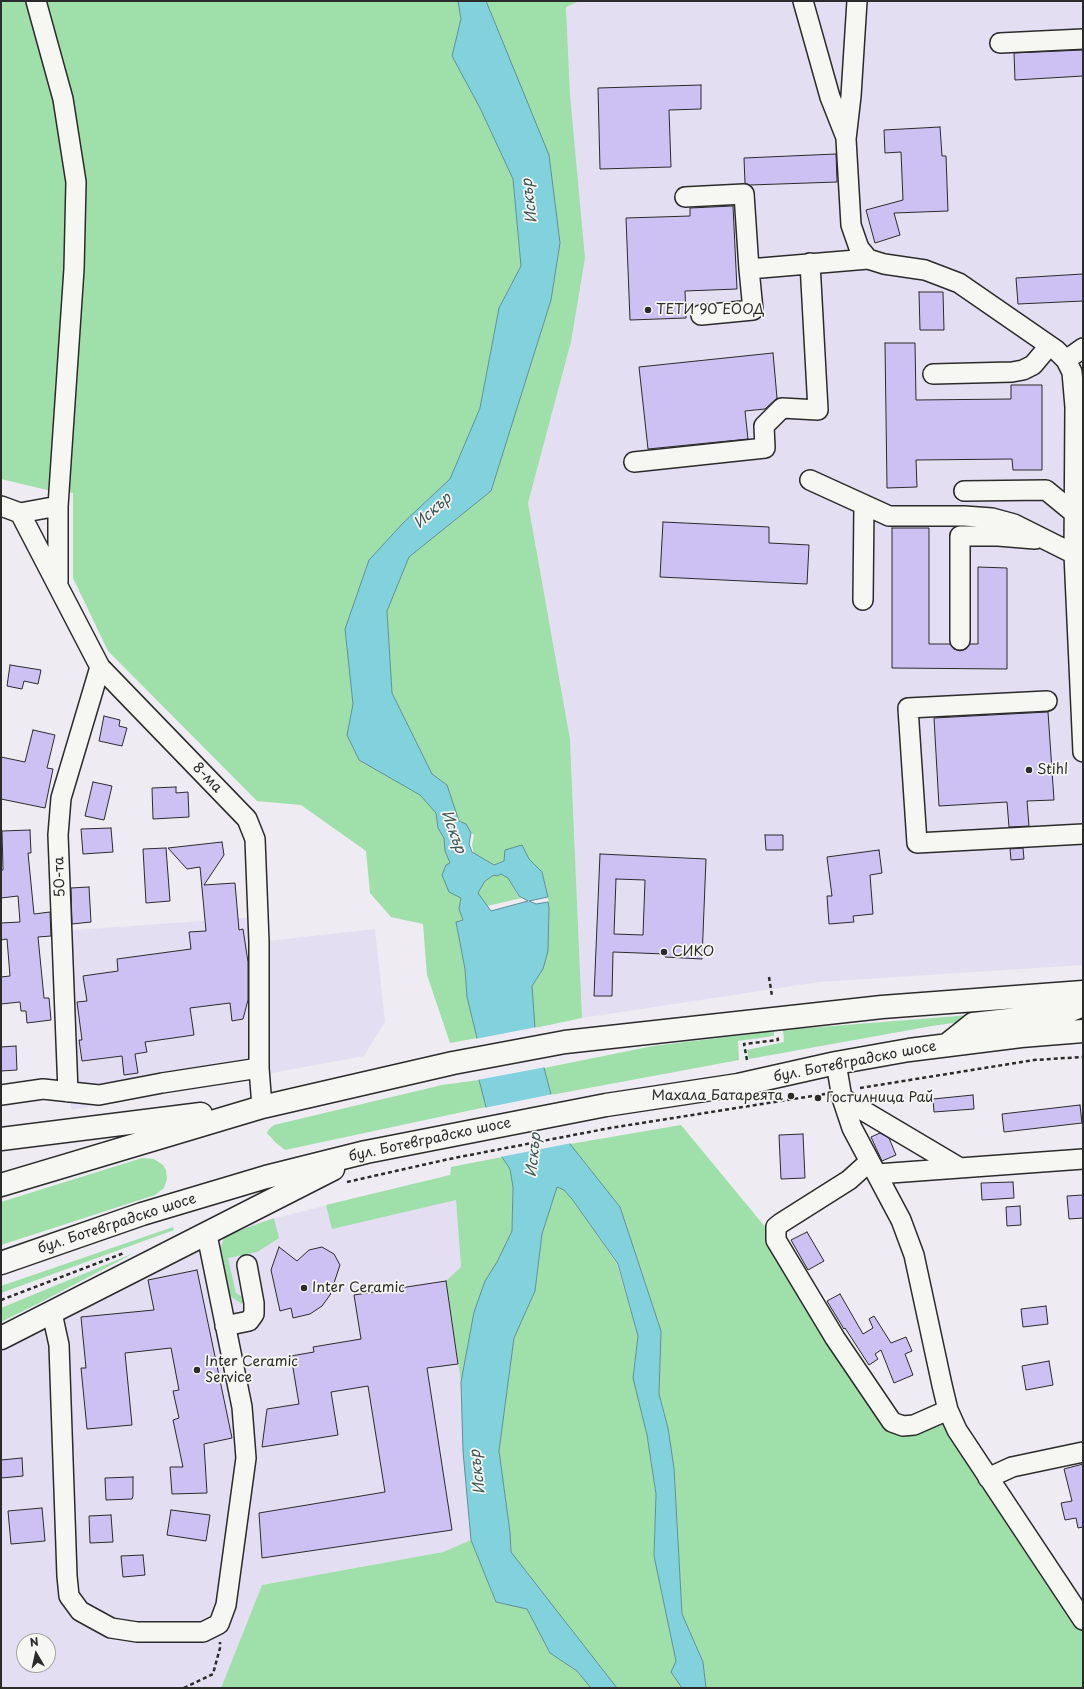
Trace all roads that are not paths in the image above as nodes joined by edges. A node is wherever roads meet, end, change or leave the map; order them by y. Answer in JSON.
{"nodes":[{"id":1,"x":36,"y":1,"type":"edge"},
{"id":2,"x":803,"y":1,"type":"edge"},
{"id":3,"x":857,"y":1,"type":"edge"},
{"id":4,"x":1083,"y":39,"type":"edge"},
{"id":5,"x":1000,"y":43,"type":"dead end"},
{"id":6,"x":846,"y":139,"type":"junction"},
{"id":7,"x":685,"y":197,"type":"dead end"},
{"id":8,"x":868,"y":259,"type":"junction"},
{"id":9,"x":810,"y":264,"type":"junction"},
{"id":10,"x":749,"y":268,"type":"junction"},
{"id":11,"x":701,"y":315,"type":"dead end"},
{"id":12,"x":1049,"y":346,"type":"junction"},
{"id":13,"x":1083,"y":348,"type":"edge"},
{"id":14,"x":1066,"y":360,"type":"junction"},
{"id":15,"x":933,"y":374,"type":"dead end"},
{"id":16,"x":634,"y":462,"type":"dead end"},
{"id":17,"x":810,"y":480,"type":"dead end"},
{"id":18,"x":964,"y":491,"type":"dead end"},
{"id":19,"x":864,"y":505,"type":"junction"},
{"id":20,"x":1,"y":506,"type":"edge"},
{"id":21,"x":58,"y":506,"type":"junction"},
{"id":22,"x":20,"y":513,"type":"junction"},
{"id":23,"x":1074,"y":514,"type":"junction"},
{"id":24,"x":1049,"y":540,"type":"junction"},
{"id":25,"x":1077,"y":544,"type":"edge"},
{"id":26,"x":58,"y":584,"type":"junction"},
{"id":27,"x":863,"y":600,"type":"dead end"},
{"id":28,"x":1079,"y":600,"type":"edge"},
{"id":29,"x":960,"y":640,"type":"dead end"},
{"id":30,"x":100,"y":667,"type":"junction"},
{"id":31,"x":1047,"y":701,"type":"dead end"},
{"id":32,"x":1083,"y":752,"type":"edge"},
{"id":33,"x":1083,"y":834,"type":"edge"},
{"id":34,"x":1083,"y":992,"type":"edge"},
{"id":35,"x":1083,"y":1006,"type":"edge"},
{"id":36,"x":1083,"y":1031,"type":"edge"},
{"id":37,"x":948,"y":1044,"type":"junction"},
{"id":38,"x":836,"y":1063,"type":"junction"},
{"id":39,"x":259,"y":1068,"type":"junction"},
{"id":40,"x":68,"y":1092,"type":"junction"},
{"id":41,"x":1,"y":1095,"type":"edge"},
{"id":42,"x":842,"y":1098,"type":"junction"},
{"id":43,"x":262,"y":1107,"type":"junction"},
{"id":44,"x":1,"y":1139,"type":"edge"},
{"id":45,"x":366,"y":1152,"type":"junction"},
{"id":46,"x":1083,"y":1159,"type":"edge"},
{"id":47,"x":873,"y":1168,"type":"junction"},
{"id":48,"x":960,"y":1168,"type":"junction"},
{"id":49,"x":1,"y":1185,"type":"edge"},
{"id":50,"x":206,"y":1235,"type":"junction"},
{"id":51,"x":1,"y":1263,"type":"edge"},
{"id":52,"x":247,"y":1265,"type":"dead end"},
{"id":53,"x":52,"y":1313,"type":"junction"},
{"id":54,"x":225,"y":1326,"type":"junction"},
{"id":55,"x":1,"y":1338,"type":"edge"},
{"id":56,"x":948,"y":1410,"type":"junction"},
{"id":57,"x":1083,"y":1452,"type":"edge"},
{"id":58,"x":988,"y":1478,"type":"junction"},
{"id":59,"x":1083,"y":1620,"type":"edge"}],
"edges":[{"from":1,"to":21,"type":"street"},
{"from":2,"to":6,"type":"street"},
{"from":3,"to":6,"type":"street"},
{"from":4,"to":5,"type":"street"},
{"from":6,"to":8,"type":"street"},
{"from":7,"to":10,"type":"street"},
{"from":8,"to":9,"type":"street"},
{"from":8,"to":12,"type":"street"},
{"from":9,"to":10,"type":"street"},
{"from":9,"to":16,"type":"street"},
{"from":10,"to":11,"type":"street"},
{"from":12,"to":14,"type":"street"},
{"from":12,"to":15,"type":"street"},
{"from":13,"to":14,"type":"street"},
{"from":14,"to":23,"type":"street"},
{"from":17,"to":19,"type":"street"},
{"from":18,"to":23,"type":"street"},
{"from":19,"to":24,"type":"street"},
{"from":19,"to":27,"type":"street"},
{"from":20,"to":22,"type":"street"},
{"from":21,"to":22,"type":"street"},
{"from":21,"to":26,"type":"street"},
{"from":22,"to":26,"type":"street","name":"8-ма"},
{"from":23,"to":25,"type":"street"},
{"from":24,"to":25,"type":"street"},
{"from":24,"to":29,"type":"street"},
{"from":25,"to":28,"type":"street"},
{"from":26,"to":30,"type":"street","name":"8-ма"},
{"from":28,"to":32,"type":"street"},
{"from":30,"to":39,"type":"street","name":"8-ма"},
{"from":30,"to":40,"type":"street","name":"50-та"},
{"from":31,"to":33,"type":"street"},
{"from":34,"to":43,"type":"main road"},
{"from":35,"to":37,"type":"main road"},
{"from":36,"to":37,"type":"main road","name":"бул. Ботевградско шосе"},
{"from":37,"to":38,"type":"main road","name":"бул. Ботевградско шосе"},
{"from":38,"to":42,"type":"street"},
{"from":38,"to":45,"type":"main road","name":"бул. Ботевградско шосе"},
{"from":39,"to":40,"type":"street"},
{"from":39,"to":43,"type":"street","name":"8-ма"},
{"from":40,"to":41,"type":"street"},
{"from":42,"to":47,"type":"street"},
{"from":42,"to":48,"type":"street"},
{"from":43,"to":44,"type":"main road"},
{"from":43,"to":49,"type":"main road"},
{"from":45,"to":50,"type":"main road"},
{"from":45,"to":51,"type":"main road","name":"бул. Ботевградско шосе"},
{"from":46,"to":48,"type":"street"},
{"from":47,"to":48,"type":"street"},
{"from":47,"to":56,"type":"street"},
{"from":47,"to":56,"type":"street"},
{"from":50,"to":53,"type":"main road"},
{"from":50,"to":54,"type":"street"},
{"from":52,"to":54,"type":"street"},
{"from":53,"to":54,"type":"street"},
{"from":53,"to":55,"type":"main road"},
{"from":56,"to":58,"type":"street"},
{"from":57,"to":58,"type":"street"},
{"from":58,"to":59,"type":"street"}]}
